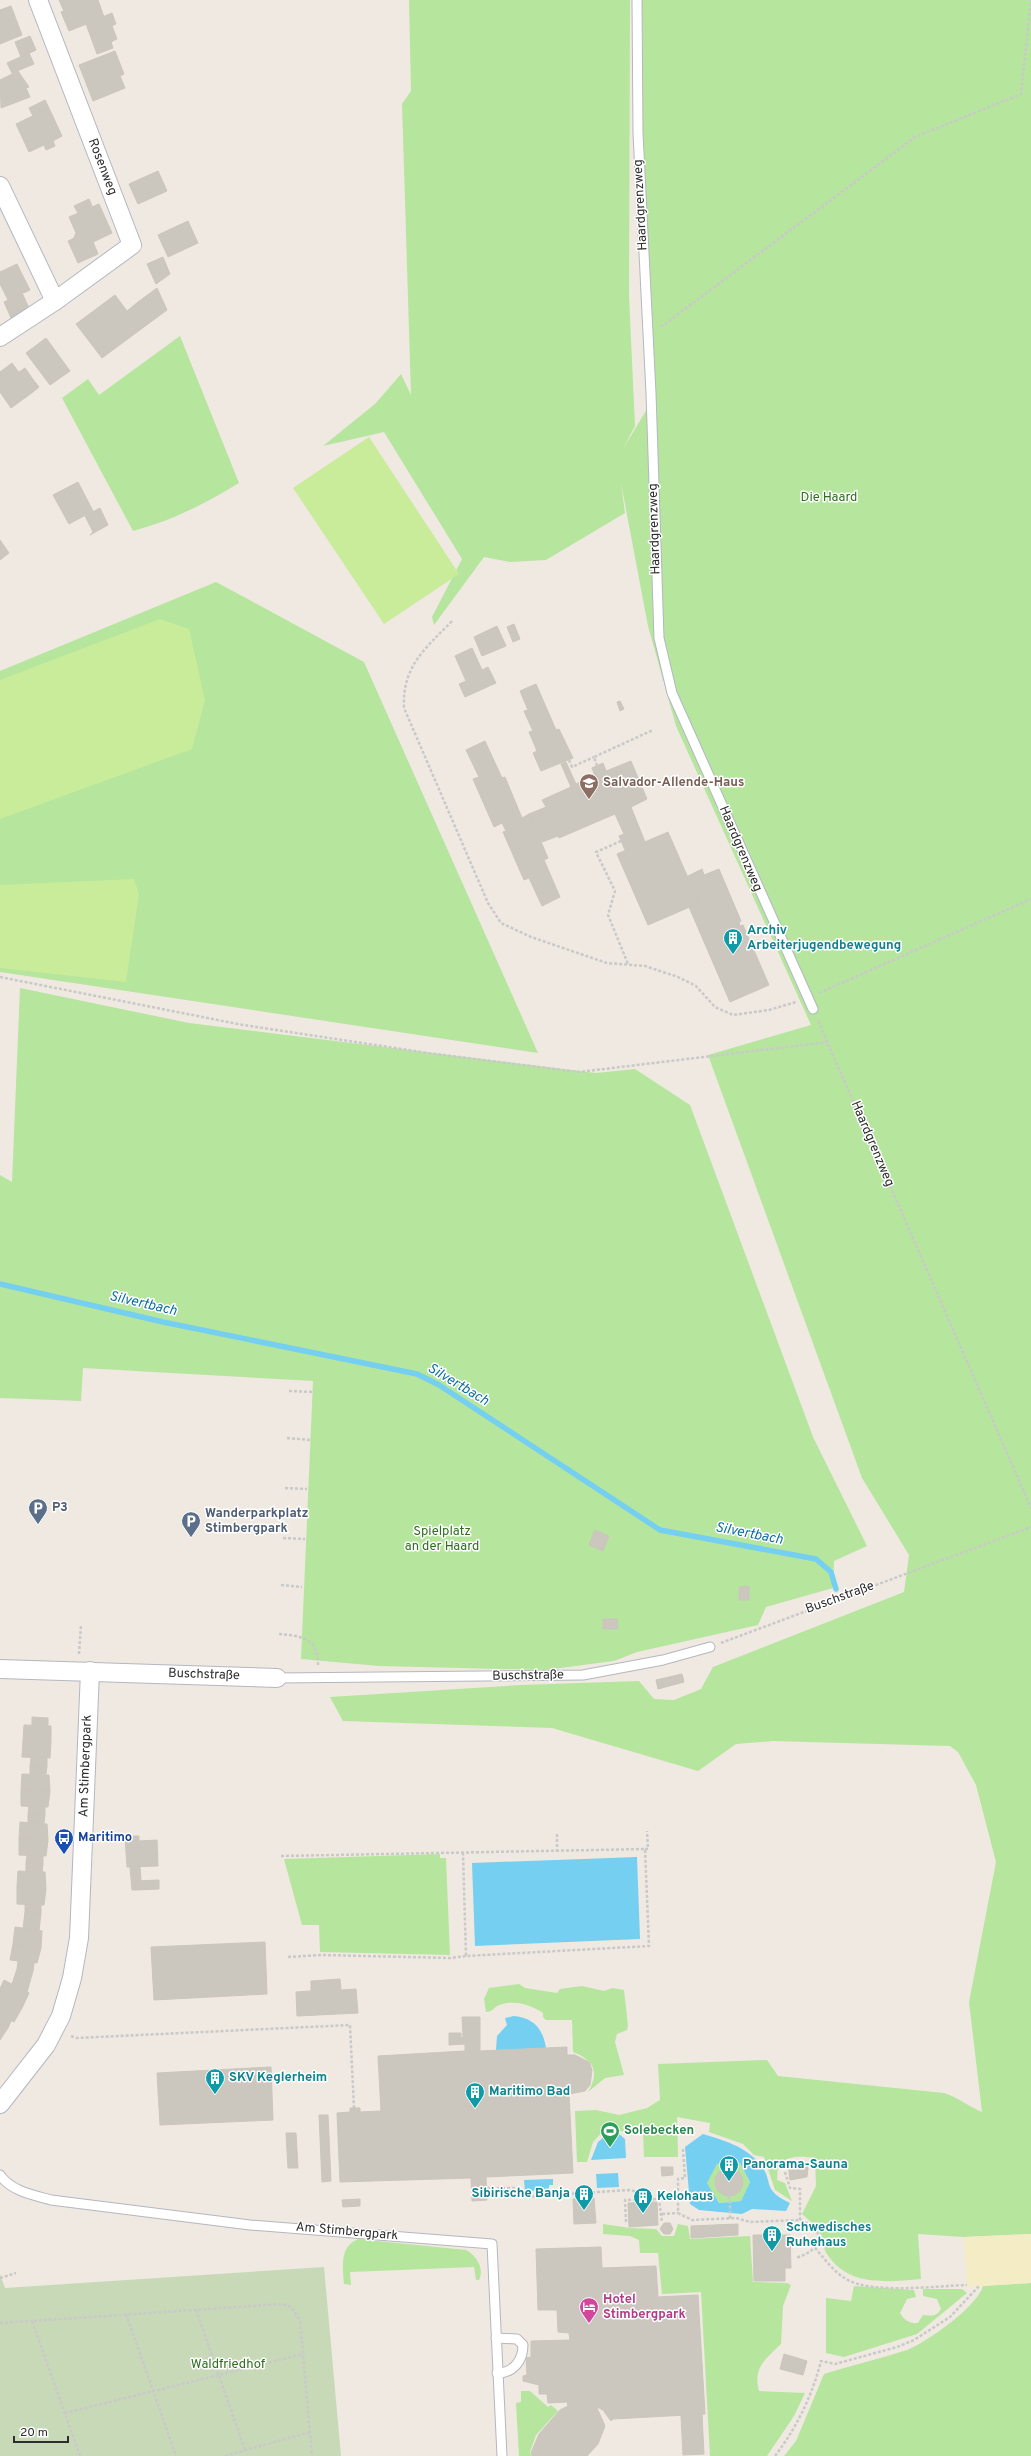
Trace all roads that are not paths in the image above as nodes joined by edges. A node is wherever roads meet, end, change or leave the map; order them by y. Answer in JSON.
{"nodes":[{"id":1,"x":38,"y":0,"type":"edge"},
{"id":2,"x":637,"y":0,"type":"edge"},
{"id":3,"x":0,"y":186,"type":"edge"},
{"id":4,"x":55,"y":301,"type":"junction"},
{"id":5,"x":0,"y":337,"type":"edge"},
{"id":6,"x":813,"y":1009,"type":"road end"},
{"id":7,"x":710,"y":1647,"type":"road end"},
{"id":8,"x":0,"y":1669,"type":"edge"},
{"id":9,"x":84,"y":1671,"type":"junction"},
{"id":10,"x":277,"y":1678,"type":"joint"},
{"id":11,"x":0,"y":2104,"type":"edge"},
{"id":12,"x":0,"y":2175,"type":"edge"},
{"id":13,"x":496,"y":2338,"type":"junction"},
{"id":14,"x":497,"y":2373,"type":"junction"},
{"id":15,"x":502,"y":2456,"type":"edge"}],
"edges":[{"from":1,"to":4,"type":"street","name":"Rosenweg"},
{"from":2,"to":6,"type":"lane","name":"Haardgrenzweg"},
{"from":3,"to":4,"type":"street"},
{"from":4,"to":5,"type":"street","name":"Rosenweg"},
{"from":7,"to":10,"type":"lane","name":"Buschstraße"},
{"from":8,"to":9,"type":"street","name":"Buschstraße"},
{"from":9,"to":10,"type":"street","name":"Buschstraße"},
{"from":9,"to":11,"type":"street","name":"Am Stimbergpark"},
{"from":12,"to":13,"type":"lane","name":"Am Stimbergpark"},
{"from":13,"to":14,"type":"lane","name":"Am Stimbergpark"},
{"from":13,"to":14,"type":"lane"},
{"from":14,"to":15,"type":"lane","name":"Am Stimbergpark"}]}
